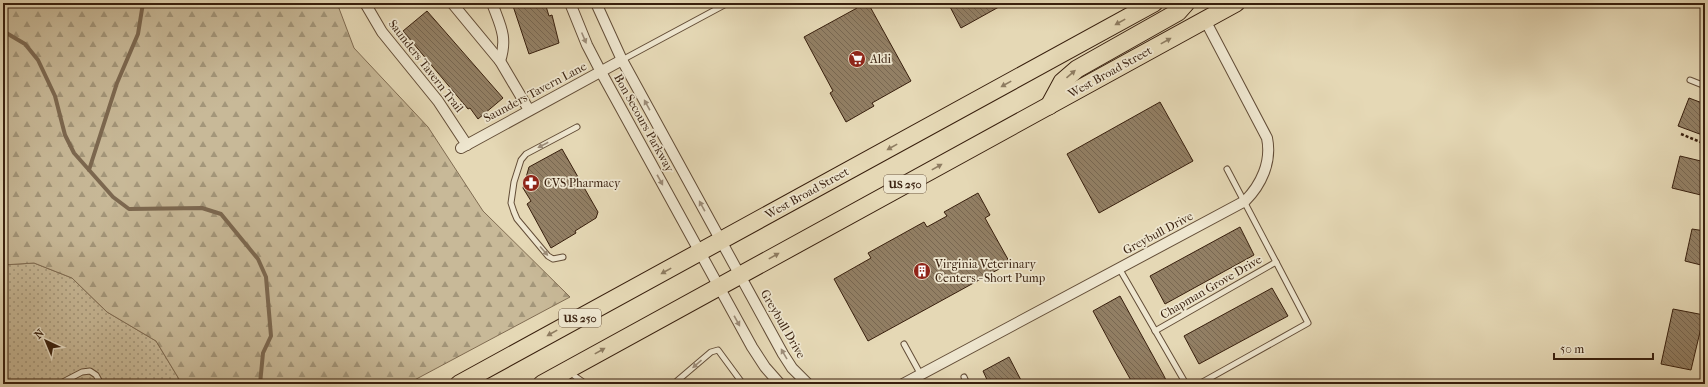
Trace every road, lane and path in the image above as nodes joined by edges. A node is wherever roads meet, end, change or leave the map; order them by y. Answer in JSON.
{"nodes":[{"id":1,"x":365,"y":3,"type":"edge"},
{"id":2,"x":452,"y":3,"type":"edge"},
{"id":3,"x":492,"y":3,"type":"edge"},
{"id":4,"x":570,"y":3,"type":"edge"},
{"id":5,"x":596,"y":3,"type":"edge"},
{"id":6,"x":728,"y":3,"type":"edge"},
{"id":7,"x":1154,"y":3,"type":"edge"},
{"id":8,"x":1186,"y":3,"type":"edge"},
{"id":9,"x":1206,"y":3,"type":"edge"},
{"id":10,"x":1236,"y":3,"type":"edge"},
{"id":11,"x":1205,"y":20,"type":"junction"},
{"id":12,"x":622,"y":60,"type":"junction"},
{"id":13,"x":500,"y":61,"type":"junction"},
{"id":14,"x":601,"y":72,"type":"junction"},
{"id":15,"x":1690,"y":80,"type":"dead end"},
{"id":16,"x":1705,"y":86,"type":"edge"},
{"id":17,"x":1049,"y":106,"type":"junction"},
{"id":18,"x":529,"y":110,"type":"junction"},
{"id":19,"x":577,"y":127,"type":"dead end"},
{"id":20,"x":1681,"y":134,"type":"dead end"},
{"id":21,"x":1705,"y":144,"type":"edge"},
{"id":22,"x":464,"y":146,"type":"joint"},
{"id":23,"x":1227,"y":169,"type":"dead end"},
{"id":24,"x":1245,"y":201,"type":"junction"},
{"id":25,"x":721,"y":240,"type":"junction"},
{"id":26,"x":700,"y":252,"type":"junction"},
{"id":27,"x":563,"y":257,"type":"dead end"},
{"id":28,"x":1276,"y":262,"type":"junction"},
{"id":29,"x":1119,"y":268,"type":"junction"},
{"id":30,"x":740,"y":275,"type":"junction"},
{"id":31,"x":719,"y":287,"type":"junction"},
{"id":32,"x":1155,"y":331,"type":"junction"},
{"id":33,"x":904,"y":344,"type":"dead end"},
{"id":34,"x":566,"y":370,"type":"junction"},
{"id":35,"x":921,"y":375,"type":"junction"},
{"id":36,"x":964,"y":377,"type":"dead end"},
{"id":37,"x":678,"y":383,"type":"edge"},
{"id":38,"x":59,"y":384,"type":"edge"},
{"id":39,"x":101,"y":384,"type":"edge"},
{"id":40,"x":459,"y":384,"type":"edge"},
{"id":41,"x":542,"y":384,"type":"edge"},
{"id":42,"x":586,"y":384,"type":"edge"},
{"id":43,"x":743,"y":384,"type":"edge"},
{"id":44,"x":780,"y":384,"type":"edge"},
{"id":45,"x":808,"y":384,"type":"edge"},
{"id":46,"x":903,"y":384,"type":"edge"},
{"id":47,"x":967,"y":384,"type":"edge"},
{"id":48,"x":1186,"y":384,"type":"edge"},
{"id":49,"x":1199,"y":384,"type":"edge"}],
"edges":[{"from":1,"to":22,"type":"street","name":"Saunders Tavern Trail"},
{"from":2,"to":13,"type":"street"},
{"from":3,"to":13,"type":"street"},
{"from":4,"to":14,"type":"street","name":"Bon Secours Parkway","one_way":true},
{"from":5,"to":12,"type":"street","name":"Bon Secours Parkway"},
{"from":6,"to":12,"type":"lane"},
{"from":7,"to":25,"type":"main road","name":"West Broad Street","number":"US 250","one_way":true},
{"from":17,"to":8,"type":"main road","one_way":true},
{"from":9,"to":11,"type":"main road"},
{"from":10,"to":11,"type":"main road","name":"West Broad Street","number":"US 250"},
{"from":17,"to":11,"type":"main road","name":"West Broad Street","number":"US 250","one_way":true},
{"from":11,"to":24,"type":"street","name":"Greybull Drive"},
{"from":12,"to":14,"type":"street","name":"Saunders Tavern Lane"},
{"from":25,"to":12,"type":"street","name":"Bon Secours Parkway","one_way":true},
{"from":13,"to":18,"type":"street"},
{"from":14,"to":18,"type":"street","name":"Saunders Tavern Lane"},
{"from":14,"to":26,"type":"street","name":"Bon Secours Parkway","one_way":true},
{"from":15,"to":16,"type":"lane"},
{"from":30,"to":17,"type":"main road","name":"West Broad Street","number":"US 250","one_way":true},
{"from":18,"to":22,"type":"street","name":"Saunders Tavern Lane"},
{"from":19,"to":27,"type":"lane","one_way":true},
{"from":20,"to":21,"type":"path"},
{"from":23,"to":24,"type":"lane"},
{"from":24,"to":28,"type":"lane"},
{"from":24,"to":29,"type":"street","name":"Greybull Drive"},
{"from":25,"to":26,"type":"main road","name":"West Broad Street","number":"US 250"},
{"from":25,"to":30,"type":"street","name":"Bon Secours Parkway"},
{"from":26,"to":31,"type":"street","name":"Bon Secours Parkway"},
{"from":26,"to":40,"type":"main road","name":"West Broad Street","number":"US 250","one_way":true},
{"from":28,"to":32,"type":"lane","name":"Chapman Grove Drive"},
{"from":28,"to":49,"type":"lane","name":"Chapman Grove Drive"},
{"from":29,"to":32,"type":"lane"},
{"from":29,"to":35,"type":"street","name":"Greybull Drive"},
{"from":30,"to":31,"type":"main road","name":"West Broad Street","number":"US 250"},
{"from":45,"to":30,"type":"street","name":"Greybull Drive","one_way":true},
{"from":34,"to":31,"type":"main road","name":"West Broad Street","number":"US 250","one_way":true},
{"from":31,"to":44,"type":"street","one_way":true},
{"from":32,"to":48,"type":"lane"},
{"from":33,"to":35,"type":"lane"},
{"from":34,"to":41,"type":"main road","name":"West Broad Street","number":"US 250"},
{"from":34,"to":42,"type":"lane"},
{"from":35,"to":46,"type":"street","name":"Greybull Drive"},
{"from":36,"to":47,"type":"lane"},
{"from":43,"to":37,"type":"lane","one_way":true},
{"from":38,"to":39,"type":"lane"}]}
